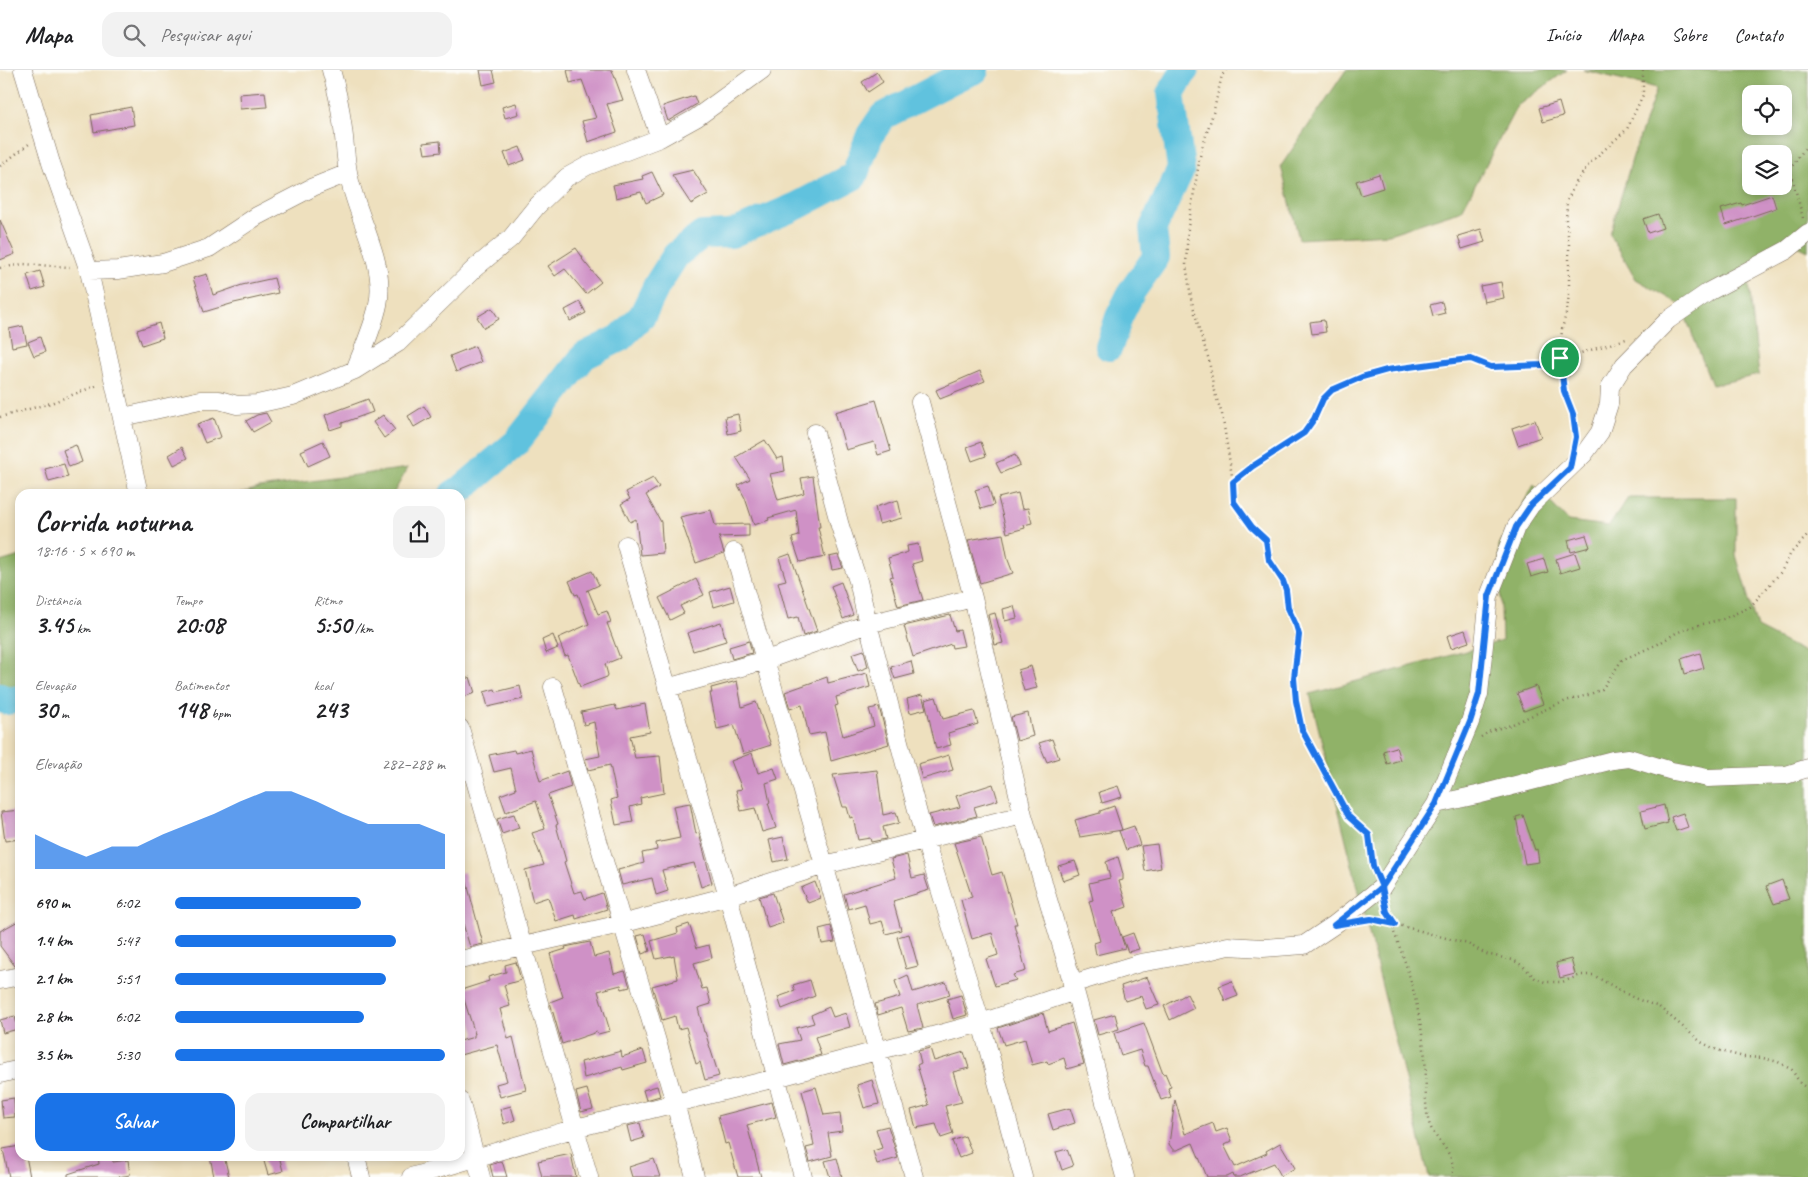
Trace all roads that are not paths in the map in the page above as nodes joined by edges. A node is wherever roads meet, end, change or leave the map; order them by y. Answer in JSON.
{"nodes":[{"id":1,"x":22,"y":70,"type":"edge"},
{"id":2,"x":331,"y":70,"type":"edge"},
{"id":3,"x":636,"y":70,"type":"edge"},
{"id":4,"x":762,"y":70,"type":"edge"},
{"id":5,"x":660,"y":138,"type":"junction"},
{"id":6,"x":348,"y":173,"type":"junction"},
{"id":7,"x":1807,"y":234,"type":"edge"},
{"id":8,"x":90,"y":271,"type":"junction"},
{"id":9,"x":355,"y":370,"type":"junction"},
{"id":10,"x":920,"y":402,"type":"dead end"},
{"id":11,"x":122,"y":417,"type":"junction"},
{"id":12,"x":815,"y":433,"type":"dead end"},
{"id":13,"x":138,"y":489,"type":"edge"},
{"id":14,"x":626,"y":545,"type":"dead end"},
{"id":15,"x":734,"y":552,"type":"dead end"},
{"id":16,"x":974,"y":598,"type":"junction"},
{"id":17,"x":868,"y":624,"type":"junction"},
{"id":18,"x":766,"y":660,"type":"junction"},
{"id":19,"x":553,"y":687,"type":"dead end"},
{"id":20,"x":667,"y":688,"type":"junction"},
{"id":21,"x":465,"y":745,"type":"edge"},
{"id":22,"x":1808,"y":768,"type":"edge"},
{"id":23,"x":1436,"y":804,"type":"junction"},
{"id":24,"x":1023,"y":815,"type":"junction"},
{"id":25,"x":925,"y":840,"type":"junction"},
{"id":26,"x":825,"y":865,"type":"junction"},
{"id":27,"x":728,"y":896,"type":"junction"},
{"id":28,"x":621,"y":924,"type":"junction"},
{"id":29,"x":523,"y":945,"type":"junction"},
{"id":30,"x":465,"y":959,"type":"edge"},
{"id":31,"x":15,"y":977,"type":"edge"},
{"id":32,"x":0,"y":980,"type":"edge"},
{"id":33,"x":1074,"y":988,"type":"junction"},
{"id":34,"x":981,"y":1023,"type":"junction"},
{"id":35,"x":879,"y":1050,"type":"junction"},
{"id":36,"x":15,"y":1070,"type":"edge"},
{"id":37,"x":0,"y":1074,"type":"edge"},
{"id":38,"x":776,"y":1078,"type":"junction"},
{"id":39,"x":675,"y":1103,"type":"junction"},
{"id":40,"x":465,"y":1119,"type":"edge"},
{"id":41,"x":576,"y":1128,"type":"junction"},
{"id":42,"x":476,"y":1158,"type":"junction"},
{"id":43,"x":357,"y":1161,"type":"edge"},
{"id":44,"x":361,"y":1177,"type":"edge"},
{"id":45,"x":411,"y":1177,"type":"edge"},
{"id":46,"x":481,"y":1177,"type":"edge"},
{"id":47,"x":589,"y":1177,"type":"edge"},
{"id":48,"x":695,"y":1177,"type":"edge"},
{"id":49,"x":804,"y":1177,"type":"edge"},
{"id":50,"x":914,"y":1177,"type":"edge"},
{"id":51,"x":1023,"y":1177,"type":"edge"},
{"id":52,"x":1125,"y":1177,"type":"edge"}],
"edges":[{"from":1,"to":8,"type":"street"},
{"from":2,"to":6,"type":"street"},
{"from":3,"to":5,"type":"street"},
{"from":4,"to":5,"type":"street"},
{"from":5,"to":9,"type":"street"},
{"from":6,"to":8,"type":"street"},
{"from":6,"to":9,"type":"street"},
{"from":7,"to":23,"type":"street"},
{"from":8,"to":11,"type":"street"},
{"from":9,"to":11,"type":"street"},
{"from":10,"to":16,"type":"street"},
{"from":11,"to":13,"type":"street"},
{"from":12,"to":17,"type":"street"},
{"from":14,"to":20,"type":"street"},
{"from":15,"to":18,"type":"street"},
{"from":16,"to":17,"type":"street"},
{"from":16,"to":24,"type":"street"},
{"from":17,"to":18,"type":"street"},
{"from":17,"to":25,"type":"street"},
{"from":18,"to":20,"type":"street"},
{"from":18,"to":26,"type":"street"},
{"from":19,"to":28,"type":"street"},
{"from":20,"to":27,"type":"street"},
{"from":21,"to":29,"type":"street"},
{"from":22,"to":23,"type":"street"},
{"from":23,"to":33,"type":"street"},
{"from":24,"to":25,"type":"street"},
{"from":24,"to":33,"type":"street"},
{"from":25,"to":26,"type":"street"},
{"from":25,"to":34,"type":"street"},
{"from":26,"to":27,"type":"street"},
{"from":26,"to":35,"type":"street"},
{"from":27,"to":28,"type":"street"},
{"from":27,"to":38,"type":"street"},
{"from":28,"to":29,"type":"street"},
{"from":28,"to":39,"type":"street"},
{"from":29,"to":30,"type":"street"},
{"from":29,"to":41,"type":"street"},
{"from":31,"to":32,"type":"street"},
{"from":33,"to":34,"type":"street"},
{"from":33,"to":52,"type":"street"},
{"from":34,"to":35,"type":"street"},
{"from":34,"to":51,"type":"street"},
{"from":35,"to":38,"type":"street"},
{"from":35,"to":50,"type":"street"},
{"from":36,"to":37,"type":"street"},
{"from":38,"to":39,"type":"street"},
{"from":38,"to":49,"type":"street"},
{"from":39,"to":41,"type":"street"},
{"from":39,"to":48,"type":"street"},
{"from":40,"to":42,"type":"street"},
{"from":41,"to":42,"type":"street"},
{"from":41,"to":47,"type":"street"},
{"from":42,"to":45,"type":"street"},
{"from":42,"to":46,"type":"street"},
{"from":43,"to":44,"type":"street"}]}
